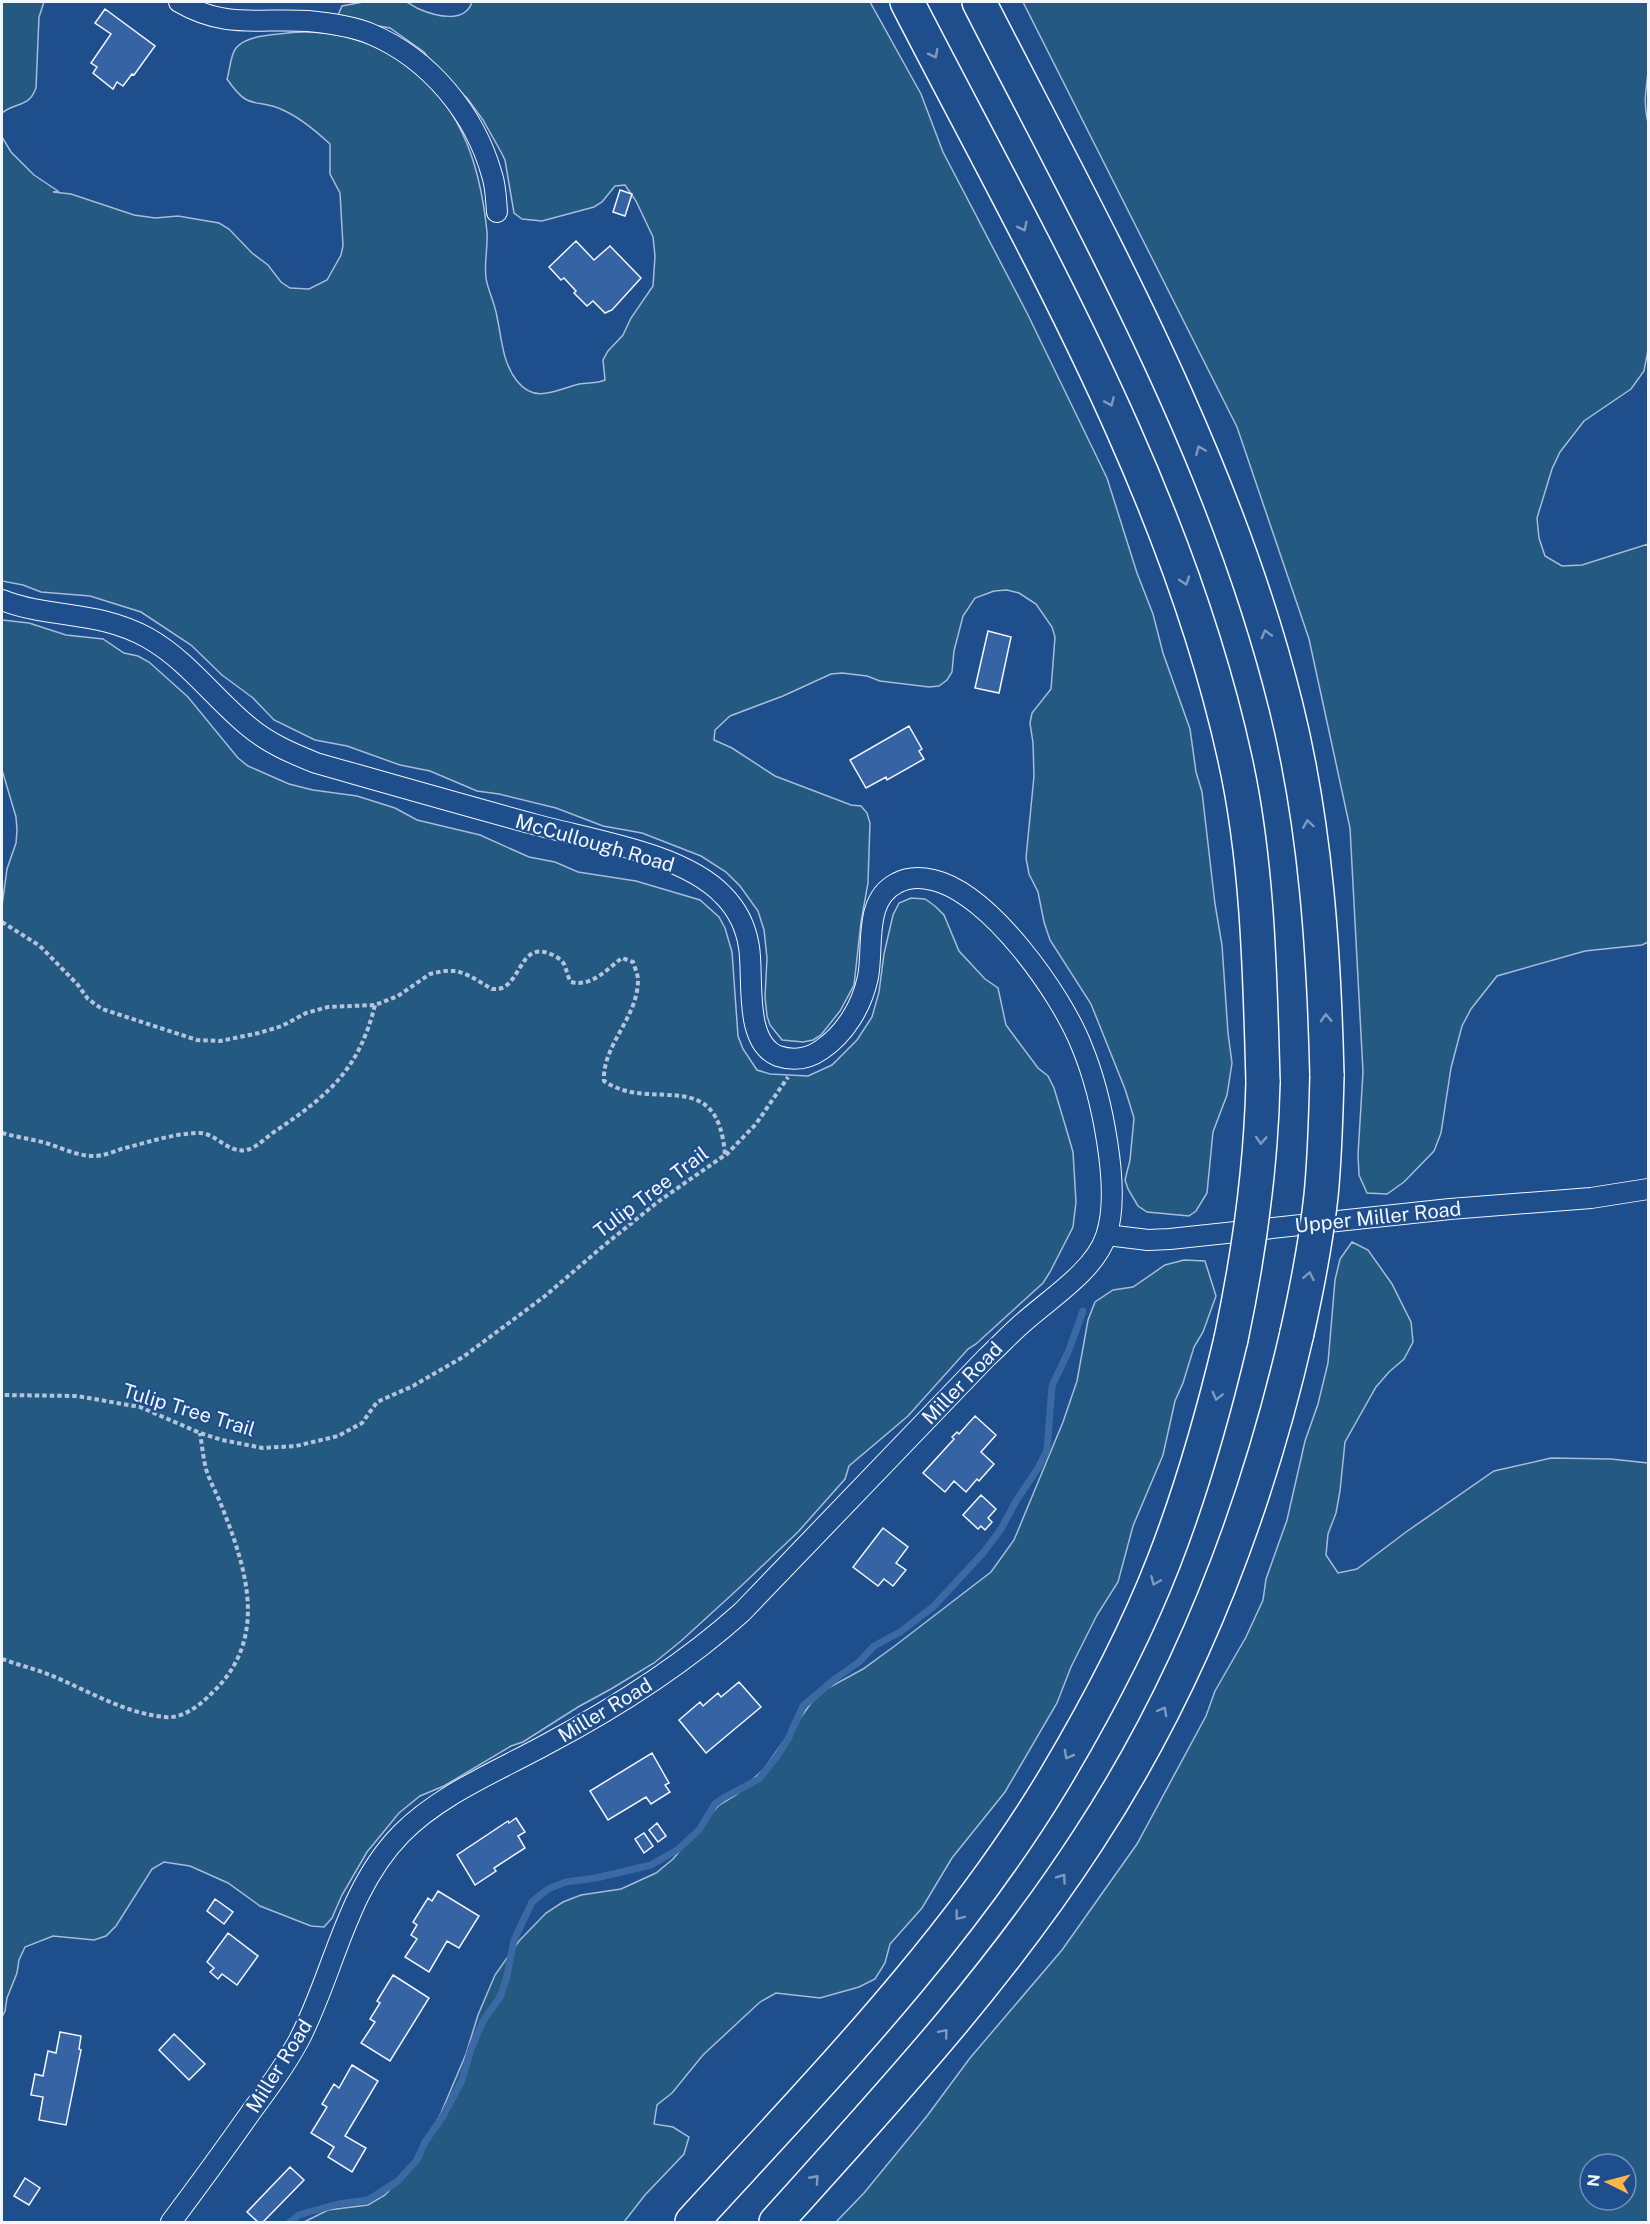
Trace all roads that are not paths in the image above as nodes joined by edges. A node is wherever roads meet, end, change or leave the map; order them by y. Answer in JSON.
{"nodes":[{"id":1,"x":179,"y":2,"type":"edge"},
{"id":2,"x":907,"y":2,"type":"edge"},
{"id":3,"x":979,"y":2,"type":"edge"},
{"id":4,"x":497,"y":212,"type":"dead end"},
{"id":5,"x":2,"y":600,"type":"edge"},
{"id":6,"x":1648,"y":1189,"type":"edge"},
{"id":7,"x":1107,"y":1235,"type":"junction"},
{"id":8,"x":171,"y":2223,"type":"edge"},
{"id":9,"x":692,"y":2223,"type":"edge"},
{"id":10,"x":776,"y":2223,"type":"edge"}],
"edges":[{"from":1,"to":4,"type":"street"},
{"from":2,"to":9,"type":"highway","one_way":true,"bridge":true},
{"from":10,"to":3,"type":"highway","one_way":true,"bridge":true},
{"from":5,"to":7,"type":"street","name":"McCullough Road"},
{"from":6,"to":7,"type":"street","name":"Upper Miller Road"},
{"from":7,"to":8,"type":"street","name":"Miller Road"}]}
